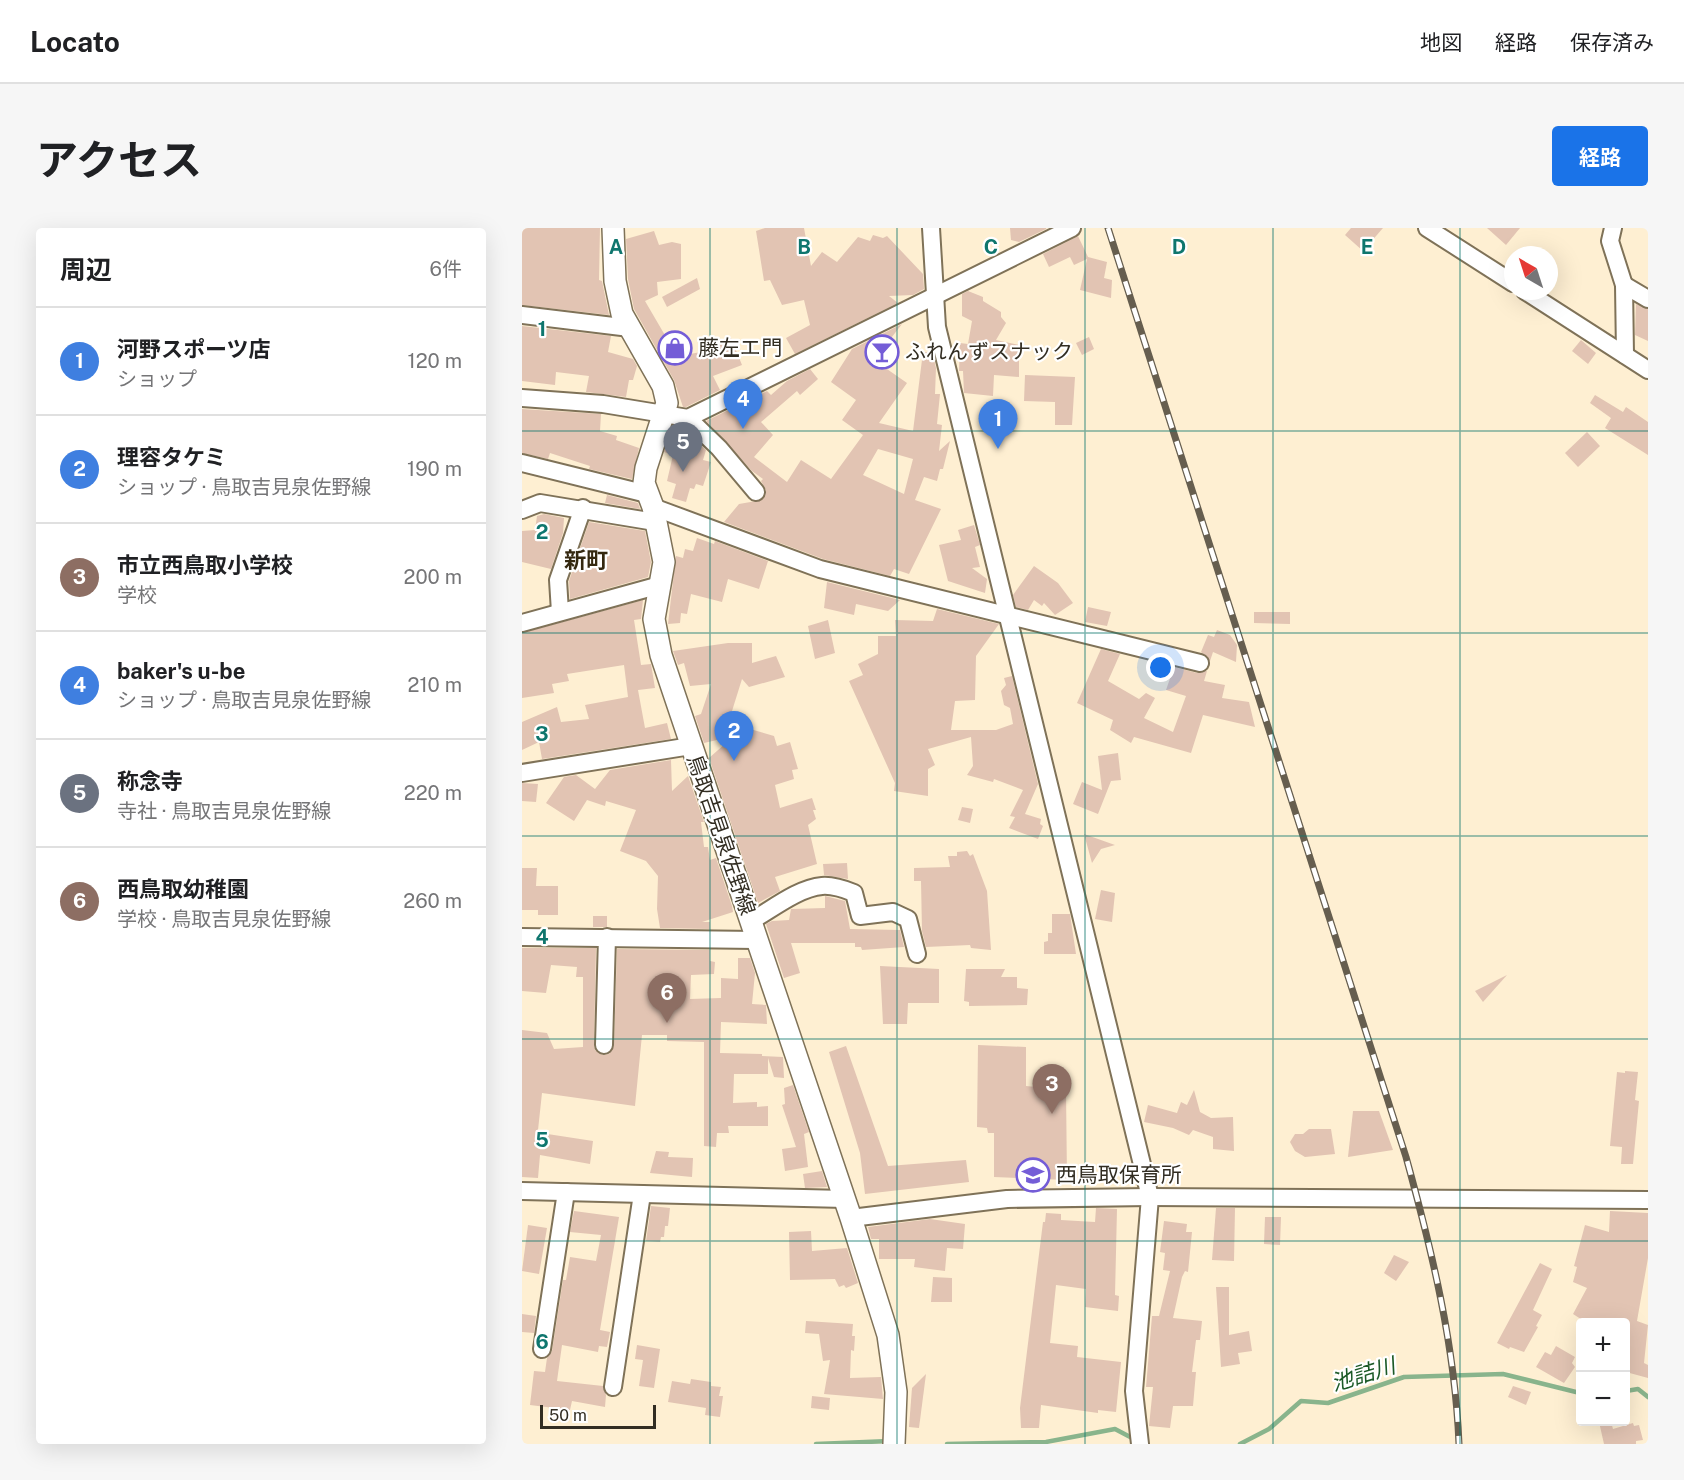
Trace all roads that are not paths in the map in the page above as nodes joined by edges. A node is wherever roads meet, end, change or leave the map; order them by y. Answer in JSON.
{"nodes":[{"id":1,"x":613,"y":228,"type":"edge"},
{"id":2,"x":931,"y":228,"type":"edge"},
{"id":3,"x":1072,"y":228,"type":"edge"},
{"id":4,"x":1427,"y":228,"type":"edge"},
{"id":5,"x":1597,"y":228,"type":"edge"},
{"id":6,"x":1611,"y":234,"type":"edge"},
{"id":7,"x":1504,"y":277,"type":"edge"},
{"id":8,"x":1624,"y":285,"type":"junction"},
{"id":9,"x":935,"y":296,"type":"junction"},
{"id":10,"x":1648,"y":299,"type":"edge"},
{"id":11,"x":1539,"y":300,"type":"edge"},
{"id":12,"x":522,"y":315,"type":"edge"},
{"id":13,"x":630,"y":328,"type":"junction"},
{"id":14,"x":1625,"y":356,"type":"junction"},
{"id":15,"x":1648,"y":370,"type":"edge"},
{"id":16,"x":522,"y":398,"type":"edge"},
{"id":17,"x":665,"y":414,"type":"junction"},
{"id":18,"x":688,"y":418,"type":"junction"},
{"id":19,"x":522,"y":463,"type":"edge"},
{"id":20,"x":756,"y":492,"type":"dead end"},
{"id":21,"x":584,"y":508,"type":"junction"},
{"id":22,"x":652,"y":508,"type":"junction"},
{"id":23,"x":522,"y":510,"type":"edge"},
{"id":24,"x":660,"y":585,"type":"junction"},
{"id":25,"x":560,"y":612,"type":"junction"},
{"id":26,"x":1010,"y":615,"type":"junction"},
{"id":27,"x":522,"y":623,"type":"edge"},
{"id":28,"x":1200,"y":663,"type":"dead end"},
{"id":29,"x":691,"y":746,"type":"junction"},
{"id":30,"x":522,"y":773,"type":"edge"},
{"id":31,"x":754,"y":931,"type":"junction"},
{"id":32,"x":522,"y":937,"type":"edge"},
{"id":33,"x":607,"y":937,"type":"junction"},
{"id":34,"x":917,"y":954,"type":"dead end"},
{"id":35,"x":604,"y":1046,"type":"dead end"},
{"id":36,"x":522,"y":1191,"type":"edge"},
{"id":37,"x":566,"y":1192,"type":"junction"},
{"id":38,"x":642,"y":1194,"type":"junction"},
{"id":39,"x":1150,"y":1197,"type":"junction"},
{"id":40,"x":1648,"y":1200,"type":"edge"},
{"id":41,"x":848,"y":1209,"type":"junction"},
{"id":42,"x":542,"y":1349,"type":"dead end"},
{"id":43,"x":612,"y":1387,"type":"dead end"},
{"id":44,"x":894,"y":1441,"type":"edge"},
{"id":45,"x":1140,"y":1444,"type":"edge"}],
"edges":[{"from":1,"to":13,"type":"main road","name":"鳥取吉見泉佐野線"},
{"from":2,"to":9,"type":"street"},
{"from":3,"to":9,"type":"street"},
{"from":4,"to":7,"type":"street"},
{"from":5,"to":6,"type":"street"},
{"from":6,"to":8,"type":"street"},
{"from":8,"to":10,"type":"street"},
{"from":8,"to":14,"type":"street"},
{"from":9,"to":18,"type":"street"},
{"from":9,"to":26,"type":"street"},
{"from":11,"to":14,"type":"street"},
{"from":12,"to":13,"type":"street"},
{"from":13,"to":17,"type":"main road","name":"鳥取吉見泉佐野線"},
{"from":14,"to":15,"type":"street"},
{"from":16,"to":17,"type":"street"},
{"from":17,"to":18,"type":"street"},
{"from":17,"to":22,"type":"main road","name":"鳥取吉見泉佐野線"},
{"from":18,"to":20,"type":"street"},
{"from":19,"to":22,"type":"street"},
{"from":21,"to":22,"type":"street"},
{"from":21,"to":23,"type":"street"},
{"from":21,"to":25,"type":"street"},
{"from":22,"to":24,"type":"main road","name":"鳥取吉見泉佐野線"},
{"from":22,"to":26,"type":"street"},
{"from":24,"to":25,"type":"street"},
{"from":24,"to":29,"type":"main road","name":"鳥取吉見泉佐野線"},
{"from":25,"to":27,"type":"street"},
{"from":26,"to":28,"type":"street"},
{"from":26,"to":39,"type":"street"},
{"from":29,"to":30,"type":"street"},
{"from":29,"to":31,"type":"main road","name":"鳥取吉見泉佐野線"},
{"from":31,"to":33,"type":"street"},
{"from":31,"to":34,"type":"street"},
{"from":31,"to":41,"type":"main road","name":"鳥取吉見泉佐野線"},
{"from":32,"to":33,"type":"street"},
{"from":33,"to":35,"type":"street"},
{"from":36,"to":37,"type":"street"},
{"from":37,"to":38,"type":"street"},
{"from":37,"to":42,"type":"street"},
{"from":38,"to":41,"type":"street"},
{"from":38,"to":43,"type":"street"},
{"from":39,"to":40,"type":"street"},
{"from":39,"to":41,"type":"street"},
{"from":39,"to":45,"type":"street"},
{"from":41,"to":44,"type":"main road","name":"鳥取吉見泉佐野線"}]}
